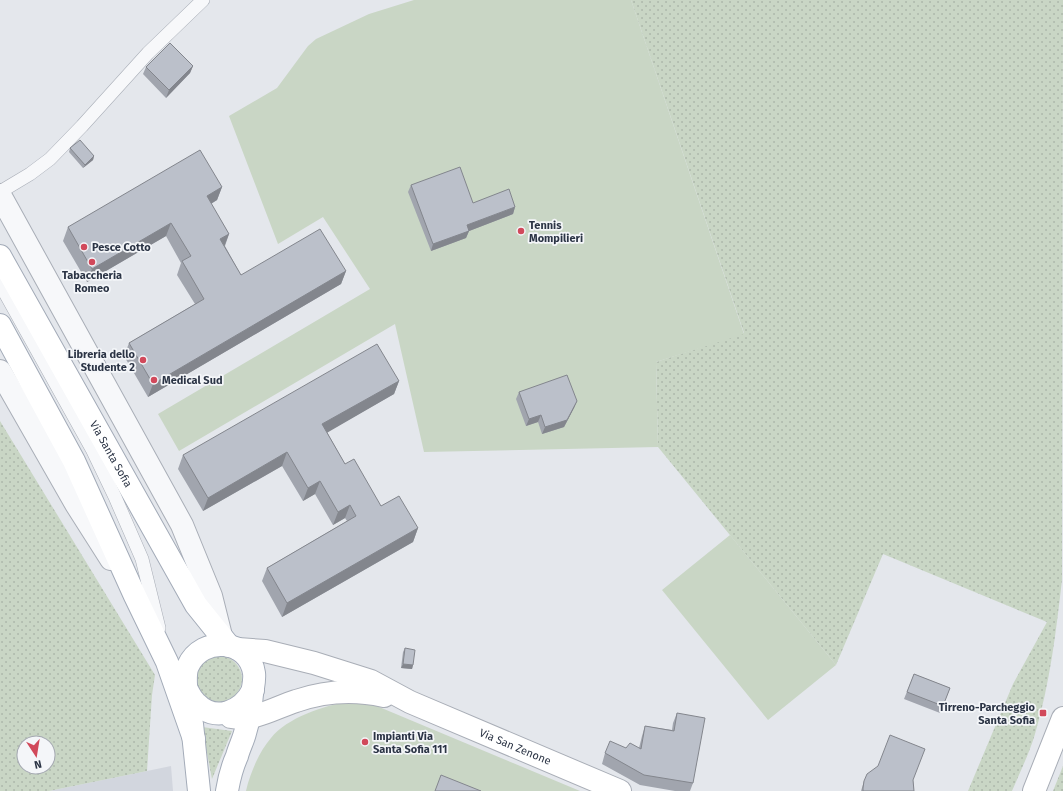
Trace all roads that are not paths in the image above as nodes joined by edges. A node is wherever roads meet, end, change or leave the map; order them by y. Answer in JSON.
{"nodes":[{"id":1,"x":204,"y":0,"type":"edge"},
{"id":2,"x":0,"y":192,"type":"edge"},
{"id":3,"x":0,"y":195,"type":"edge"},
{"id":4,"x":0,"y":256,"type":"edge"},
{"id":5,"x":0,"y":284,"type":"edge"},
{"id":6,"x":0,"y":325,"type":"edge"},
{"id":7,"x":0,"y":371,"type":"edge"},
{"id":8,"x":135,"y":596,"type":"junction"},
{"id":9,"x":230,"y":644,"type":"junction"},
{"id":10,"x":167,"y":662,"type":"junction"},
{"id":11,"x":187,"y":690,"type":"junction"},
{"id":12,"x":253,"y":690,"type":"junction"},
{"id":13,"x":410,"y":702,"type":"junction"},
{"id":14,"x":215,"y":713,"type":"junction"},
{"id":15,"x":1063,"y":718,"type":"edge"},
{"id":16,"x":247,"y":726,"type":"junction"},
{"id":17,"x":194,"y":739,"type":"junction"},
{"id":18,"x":199,"y":791,"type":"edge"},
{"id":19,"x":227,"y":791,"type":"edge"},
{"id":20,"x":620,"y":791,"type":"edge"},
{"id":21,"x":1034,"y":791,"type":"edge"}],
"edges":[{"from":1,"to":2,"type":"lane"},
{"from":3,"to":9,"type":"street"},
{"from":4,"to":9,"type":"main road","name":"Via Santa Sofia"},
{"from":5,"to":10,"type":"lane"},
{"from":6,"to":8,"type":"main road"},
{"from":7,"to":8,"type":"street"},
{"from":8,"to":10,"type":"main road"},
{"from":9,"to":11,"type":"main road"},
{"from":9,"to":12,"type":"main road"},
{"from":9,"to":13,"type":"main road"},
{"from":10,"to":11,"type":"main road"},
{"from":10,"to":17,"type":"main road"},
{"from":11,"to":14,"type":"main road"},
{"from":11,"to":17,"type":"main road"},
{"from":12,"to":14,"type":"main road"},
{"from":12,"to":16,"type":"main road"},
{"from":13,"to":16,"type":"main road"},
{"from":13,"to":20,"type":"main road","name":"Via San Zenone"},
{"from":14,"to":16,"type":"main road"},
{"from":15,"to":21,"type":"main road"},
{"from":16,"to":19,"type":"main road"},
{"from":17,"to":18,"type":"main road"}]}
